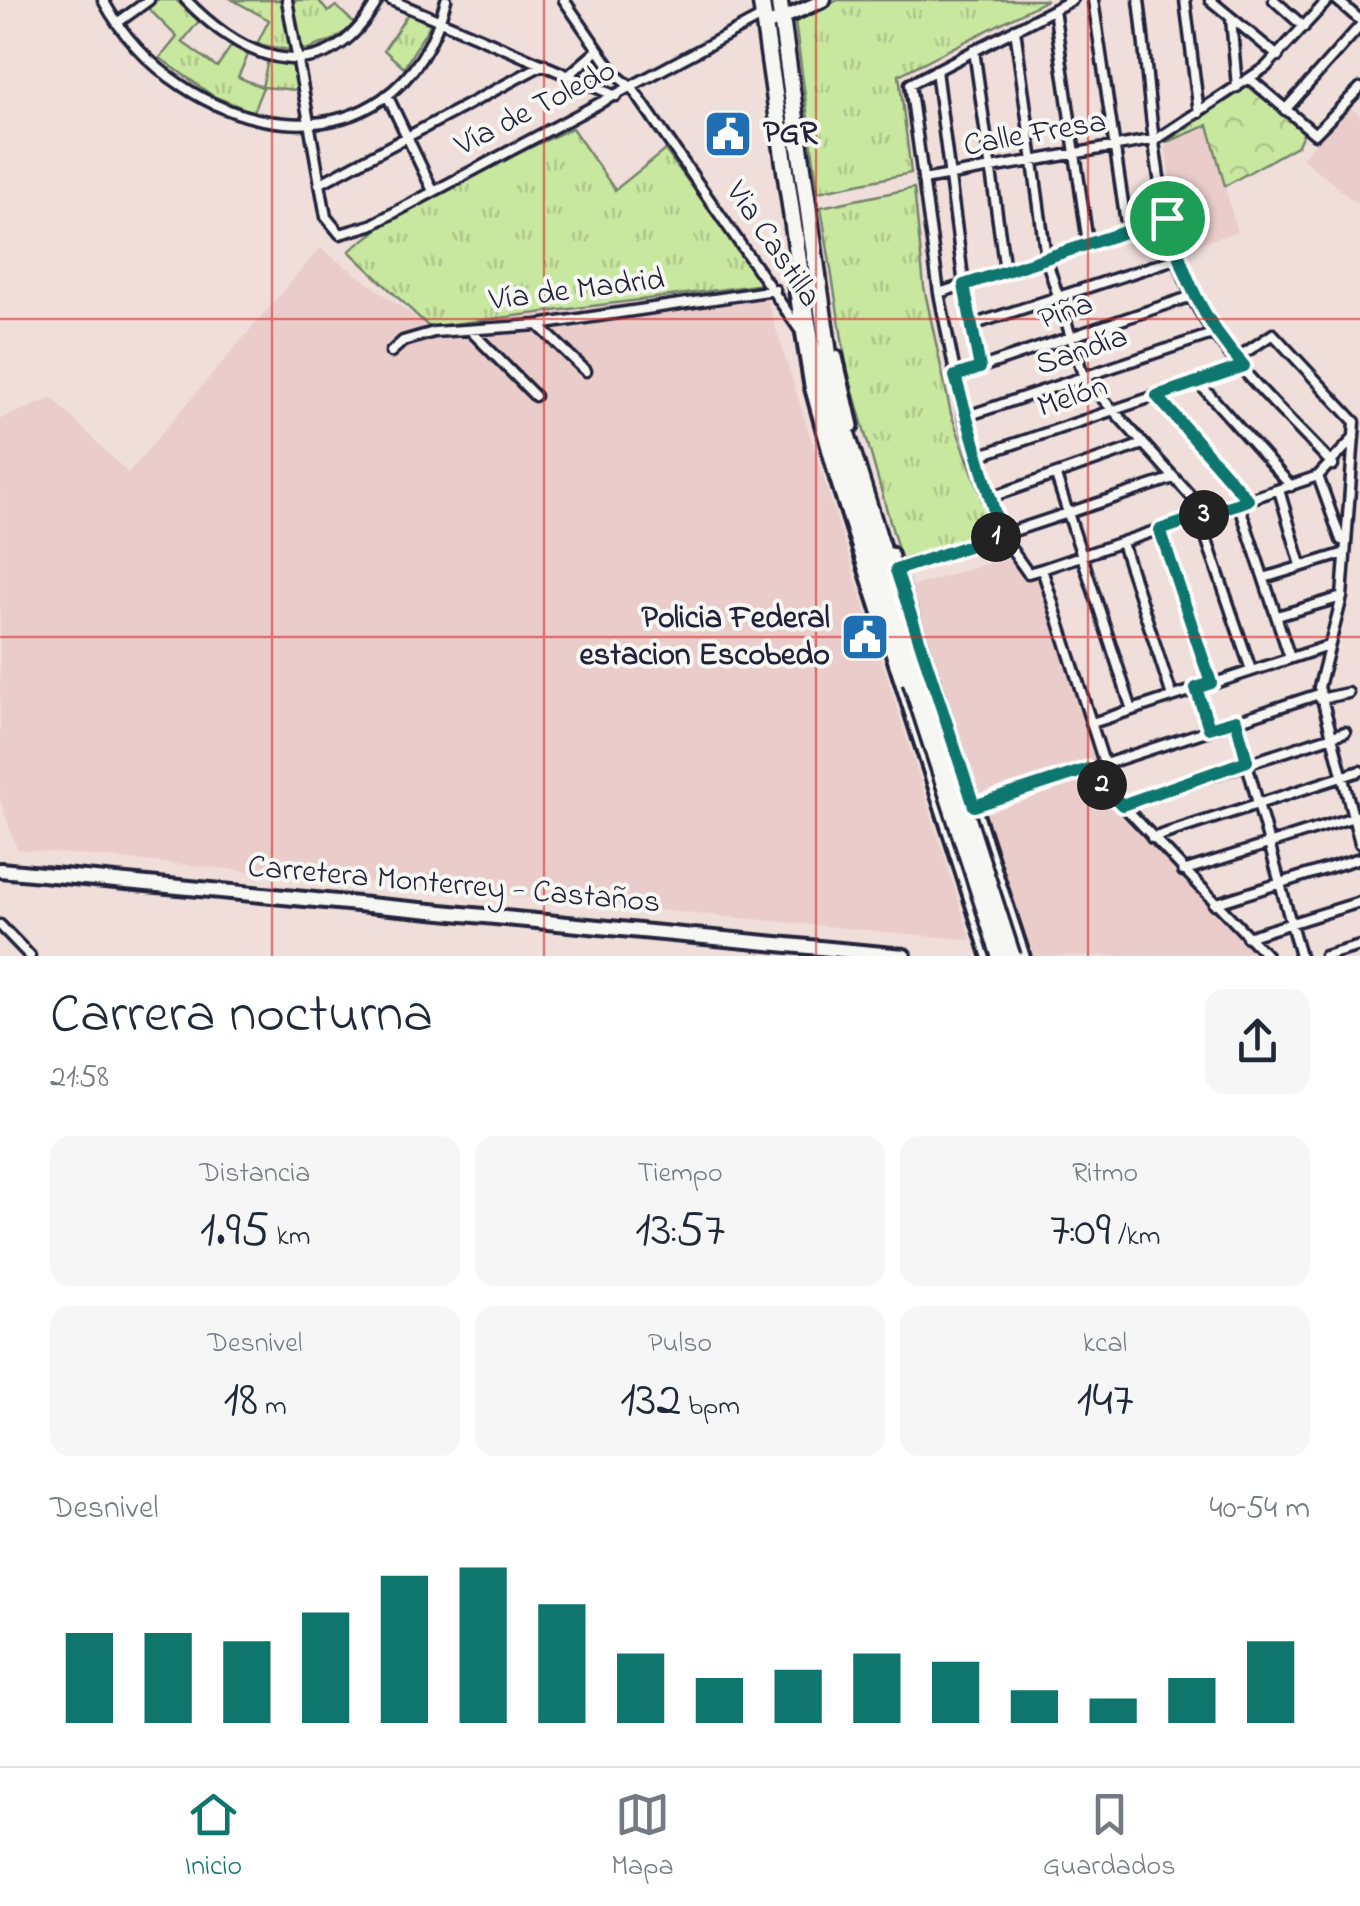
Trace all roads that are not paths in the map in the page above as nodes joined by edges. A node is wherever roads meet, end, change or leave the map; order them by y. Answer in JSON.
{"nodes":[{"id":1,"x":102,"y":0,"type":"edge"},
{"id":2,"x":149,"y":0,"type":"edge"},
{"id":3,"x":186,"y":0,"type":"edge"},
{"id":4,"x":286,"y":0,"type":"edge"},
{"id":5,"x":378,"y":0,"type":"edge"},
{"id":6,"x":391,"y":0,"type":"edge"},
{"id":7,"x":446,"y":0,"type":"edge"},
{"id":8,"x":564,"y":0,"type":"edge"},
{"id":9,"x":779,"y":0,"type":"edge"},
{"id":10,"x":824,"y":0,"type":"edge"},
{"id":11,"x":1072,"y":0,"type":"edge"},
{"id":12,"x":1093,"y":0,"type":"edge"},
{"id":13,"x":1139,"y":0,"type":"edge"},
{"id":14,"x":1185,"y":0,"type":"edge"},
{"id":15,"x":1210,"y":0,"type":"edge"},
{"id":16,"x":1274,"y":0,"type":"edge"},
{"id":17,"x":1328,"y":0,"type":"edge"},
{"id":18,"x":1337,"y":0,"type":"edge"},
{"id":19,"x":1054,"y":9,"type":"junction"},
{"id":20,"x":761,"y":16,"type":"edge"},
{"id":21,"x":1231,"y":18,"type":"junction"},
{"id":22,"x":782,"y":21,"type":"junction"},
{"id":23,"x":440,"y":22,"type":"junction"},
{"id":24,"x":117,"y":23,"type":"junction"},
{"id":25,"x":1360,"y":23,"type":"edge"},
{"id":26,"x":1304,"y":27,"type":"junction"},
{"id":27,"x":1015,"y":30,"type":"junction"},
{"id":28,"x":598,"y":50,"type":"junction"},
{"id":29,"x":974,"y":50,"type":"junction"},
{"id":30,"x":1278,"y":56,"type":"junction"},
{"id":31,"x":299,"y":60,"type":"junction"},
{"id":32,"x":544,"y":64,"type":"junction"},
{"id":33,"x":936,"y":70,"type":"junction"},
{"id":34,"x":569,"y":74,"type":"junction"},
{"id":35,"x":1250,"y":79,"type":"junction"},
{"id":36,"x":1237,"y":87,"type":"junction"},
{"id":37,"x":632,"y":88,"type":"junction"},
{"id":38,"x":1360,"y":88,"type":"edge"},
{"id":39,"x":386,"y":95,"type":"junction"},
{"id":40,"x":616,"y":96,"type":"junction"},
{"id":41,"x":1349,"y":100,"type":"junction"},
{"id":42,"x":1360,"y":109,"type":"edge"},
{"id":43,"x":1285,"y":110,"type":"junction"},
{"id":44,"x":1200,"y":113,"type":"junction"},
{"id":45,"x":309,"y":126,"type":"junction"},
{"id":46,"x":408,"y":137,"type":"junction"},
{"id":47,"x":1157,"y":139,"type":"junction"},
{"id":48,"x":1114,"y":146,"type":"junction"},
{"id":49,"x":1072,"y":154,"type":"junction"},
{"id":50,"x":1033,"y":162,"type":"junction"},
{"id":51,"x":992,"y":168,"type":"junction"},
{"id":52,"x":950,"y":176,"type":"junction"},
{"id":53,"x":923,"y":180,"type":"junction"},
{"id":54,"x":319,"y":184,"type":"junction"},
{"id":55,"x":433,"y":191,"type":"junction"},
{"id":56,"x":1167,"y":218,"type":"junction"},
{"id":57,"x":1127,"y":230,"type":"junction"},
{"id":58,"x":802,"y":231,"type":"junction"},
{"id":59,"x":1088,"y":244,"type":"junction"},
{"id":60,"x":1046,"y":258,"type":"junction"},
{"id":61,"x":1178,"y":258,"type":"junction"},
{"id":62,"x":1005,"y":271,"type":"junction"},
{"id":63,"x":964,"y":285,"type":"junction"},
{"id":64,"x":775,"y":290,"type":"junction"},
{"id":65,"x":939,"y":293,"type":"junction"},
{"id":66,"x":1192,"y":296,"type":"junction"},
{"id":67,"x":1059,"y":298,"type":"junction"},
{"id":68,"x":972,"y":325,"type":"junction"},
{"id":69,"x":538,"y":326,"type":"junction"},
{"id":70,"x":470,"y":330,"type":"junction"},
{"id":71,"x":802,"y":332,"type":"junction"},
{"id":72,"x":1215,"y":333,"type":"junction"},
{"id":73,"x":1073,"y":338,"type":"junction"},
{"id":74,"x":391,"y":352,"type":"dead end"},
{"id":75,"x":1241,"y":362,"type":"junction"},
{"id":76,"x":980,"y":368,"type":"junction"},
{"id":77,"x":586,"y":371,"type":"dead end"},
{"id":78,"x":955,"y":376,"type":"junction"},
{"id":79,"x":1084,"y":378,"type":"junction"},
{"id":80,"x":1198,"y":382,"type":"junction"},
{"id":81,"x":535,"y":396,"type":"dead end"},
{"id":82,"x":1157,"y":396,"type":"junction"},
{"id":83,"x":1113,"y":411,"type":"junction"},
{"id":84,"x":964,"y":417,"type":"junction"},
{"id":85,"x":1358,"y":420,"type":"edge"},
{"id":86,"x":1354,"y":438,"type":"junction"},
{"id":87,"x":1143,"y":444,"type":"junction"},
{"id":88,"x":975,"y":457,"type":"junction"},
{"id":89,"x":1333,"y":464,"type":"junction"},
{"id":90,"x":1056,"y":476,"type":"junction"},
{"id":91,"x":1318,"y":476,"type":"junction"},
{"id":92,"x":1174,"y":478,"type":"junction"},
{"id":93,"x":1291,"y":486,"type":"junction"},
{"id":94,"x":1279,"y":490,"type":"junction"},
{"id":95,"x":988,"y":498,"type":"junction"},
{"id":96,"x":1244,"y":502,"type":"junction"},
{"id":97,"x":1068,"y":513,"type":"junction"},
{"id":98,"x":1203,"y":516,"type":"junction"},
{"id":99,"x":1160,"y":530,"type":"junction"},
{"id":100,"x":1001,"y":535,"type":"junction"},
{"id":101,"x":1122,"y":544,"type":"junction"},
{"id":102,"x":1342,"y":549,"type":"junction"},
{"id":103,"x":1083,"y":556,"type":"junction"},
{"id":104,"x":1302,"y":565,"type":"junction"},
{"id":105,"x":1042,"y":569,"type":"junction"},
{"id":106,"x":892,"y":571,"type":"junction"},
{"id":107,"x":1264,"y":578,"type":"junction"},
{"id":108,"x":1342,"y":597,"type":"junction"},
{"id":109,"x":1277,"y":616,"type":"junction"},
{"id":110,"x":1328,"y":646,"type":"junction"},
{"id":111,"x":1290,"y":658,"type":"junction"},
{"id":112,"x":1250,"y":670,"type":"junction"},
{"id":113,"x":916,"y":679,"type":"junction"},
{"id":114,"x":1211,"y":683,"type":"junction"},
{"id":115,"x":1196,"y":688,"type":"junction"},
{"id":116,"x":1348,"y":693,"type":"dead end"},
{"id":117,"x":1172,"y":696,"type":"junction"},
{"id":118,"x":1320,"y":696,"type":"junction"},
{"id":119,"x":1132,"y":710,"type":"junction"},
{"id":120,"x":1236,"y":720,"type":"junction"},
{"id":121,"x":1092,"y":723,"type":"junction"},
{"id":122,"x":1209,"y":728,"type":"junction"},
{"id":123,"x":1346,"y":732,"type":"dead end"},
{"id":124,"x":1329,"y":736,"type":"junction"},
{"id":125,"x":1247,"y":761,"type":"junction"},
{"id":126,"x":1104,"y":763,"type":"junction"},
{"id":127,"x":1088,"y":769,"type":"junction"},
{"id":128,"x":1360,"y":771,"type":"edge"},
{"id":129,"x":1342,"y":776,"type":"junction"},
{"id":130,"x":1259,"y":802,"type":"junction"},
{"id":131,"x":1122,"y":805,"type":"junction"},
{"id":132,"x":974,"y":806,"type":"junction"},
{"id":133,"x":1357,"y":816,"type":"edge"},
{"id":134,"x":1152,"y":838,"type":"junction"},
{"id":135,"x":1360,"y":843,"type":"edge"},
{"id":136,"x":1270,"y":844,"type":"junction"},
{"id":137,"x":1360,"y":858,"type":"edge"},
{"id":138,"x":0,"y":870,"type":"edge"},
{"id":139,"x":1183,"y":871,"type":"junction"},
{"id":140,"x":1280,"y":883,"type":"junction"},
{"id":141,"x":1360,"y":902,"type":"edge"},
{"id":142,"x":1214,"y":904,"type":"junction"},
{"id":143,"x":1008,"y":908,"type":"junction"},
{"id":144,"x":976,"y":913,"type":"junction"},
{"id":145,"x":1291,"y":923,"type":"junction"},
{"id":146,"x":0,"y":925,"type":"edge"},
{"id":147,"x":1247,"y":937,"type":"junction"},
{"id":148,"x":1360,"y":946,"type":"edge"},
{"id":149,"x":1022,"y":955,"type":"edge"},
{"id":150,"x":30,"y":956,"type":"edge"},
{"id":151,"x":904,"y":956,"type":"edge"},
{"id":152,"x":989,"y":956,"type":"edge"},
{"id":153,"x":1001,"y":956,"type":"edge"},
{"id":154,"x":1012,"y":956,"type":"edge"},
{"id":155,"x":1267,"y":956,"type":"edge"},
{"id":156,"x":1300,"y":956,"type":"edge"},
{"id":157,"x":1325,"y":956,"type":"edge"}],
"edges":[{"from":1,"to":24,"type":"street"},
{"from":2,"to":24,"type":"street"},
{"from":3,"to":31,"type":"street"},
{"from":4,"to":31,"type":"street"},
{"from":5,"to":31,"type":"street"},
{"from":6,"to":23,"type":"street"},
{"from":7,"to":23,"type":"street"},
{"from":8,"to":28,"type":"street","name":"Via Castilla"},
{"from":9,"to":20,"type":"street"},
{"from":9,"to":22,"type":"highway"},
{"from":10,"to":22,"type":"street"},
{"from":11,"to":19,"type":"street"},
{"from":12,"to":48,"type":"street"},
{"from":13,"to":47,"type":"street"},
{"from":14,"to":44,"type":"street"},
{"from":15,"to":21,"type":"street"},
{"from":16,"to":26,"type":"street"},
{"from":17,"to":26,"type":"street"},
{"from":18,"to":25,"type":"street"},
{"from":19,"to":27,"type":"street"},
{"from":19,"to":49,"type":"street"},
{"from":20,"to":22,"type":"street"},
{"from":20,"to":37,"type":"street","name":"Vía de Toledo"},
{"from":20,"to":58,"type":"highway"},
{"from":21,"to":30,"type":"street"},
{"from":21,"to":36,"type":"street"},
{"from":22,"to":58,"type":"highway"},
{"from":23,"to":32,"type":"street"},
{"from":23,"to":39,"type":"street"},
{"from":24,"to":45,"type":"street"},
{"from":25,"to":43,"type":"street"},
{"from":26,"to":30,"type":"street"},
{"from":27,"to":29,"type":"street"},
{"from":27,"to":50,"type":"street"},
{"from":28,"to":34,"type":"street"},
{"from":28,"to":37,"type":"street","name":"Via Castilla"},
{"from":29,"to":33,"type":"street"},
{"from":29,"to":51,"type":"street"},
{"from":30,"to":35,"type":"street"},
{"from":31,"to":45,"type":"street"},
{"from":32,"to":34,"type":"street"},
{"from":32,"to":46,"type":"street"},
{"from":33,"to":52,"type":"street"},
{"from":33,"to":53,"type":"street"},
{"from":34,"to":40,"type":"street"},
{"from":35,"to":36,"type":"street"},
{"from":35,"to":43,"type":"street"},
{"from":36,"to":44,"type":"street"},
{"from":37,"to":40,"type":"street","name":"Vía de Toledo"},
{"from":37,"to":64,"type":"street","name":"Via Castilla"},
{"from":38,"to":41,"type":"street"},
{"from":39,"to":45,"type":"street"},
{"from":39,"to":46,"type":"street"},
{"from":40,"to":55,"type":"street","name":"Vía de Toledo"},
{"from":41,"to":42,"type":"street"},
{"from":41,"to":43,"type":"street"},
{"from":44,"to":47,"type":"street"},
{"from":45,"to":54,"type":"street"},
{"from":46,"to":54,"type":"street"},
{"from":46,"to":55,"type":"street"},
{"from":47,"to":48,"type":"street","name":"Calle Fresa"},
{"from":47,"to":56,"type":"street"},
{"from":48,"to":49,"type":"street","name":"Calle Fresa"},
{"from":48,"to":57,"type":"street"},
{"from":49,"to":50,"type":"street","name":"Calle Fresa"},
{"from":49,"to":59,"type":"street"},
{"from":50,"to":51,"type":"street","name":"Calle Fresa"},
{"from":50,"to":60,"type":"street"},
{"from":51,"to":52,"type":"street","name":"Calle Fresa"},
{"from":51,"to":62,"type":"street"},
{"from":52,"to":53,"type":"street","name":"Calle Fresa"},
{"from":52,"to":63,"type":"street"},
{"from":53,"to":65,"type":"street"},
{"from":54,"to":55,"type":"street","name":"Vía de Toledo"},
{"from":56,"to":57,"type":"street"},
{"from":56,"to":61,"type":"street"},
{"from":57,"to":59,"type":"street"},
{"from":58,"to":71,"type":"street"},
{"from":58,"to":106,"type":"highway"},
{"from":58,"to":113,"type":"highway"},
{"from":59,"to":60,"type":"street"},
{"from":60,"to":62,"type":"street"},
{"from":60,"to":67,"type":"street"},
{"from":61,"to":66,"type":"street"},
{"from":61,"to":67,"type":"street"},
{"from":62,"to":63,"type":"street"},
{"from":63,"to":65,"type":"street"},
{"from":63,"to":68,"type":"street"},
{"from":64,"to":69,"type":"street","name":"Vía de Madrid"},
{"from":64,"to":71,"type":"street","name":"Via Castilla"},
{"from":65,"to":78,"type":"street"},
{"from":66,"to":72,"type":"street"},
{"from":66,"to":73,"type":"street","name":"Piña"},
{"from":67,"to":68,"type":"street"},
{"from":67,"to":73,"type":"street"},
{"from":68,"to":76,"type":"street"},
{"from":69,"to":70,"type":"street","name":"Vía de Madrid"},
{"from":69,"to":77,"type":"street"},
{"from":70,"to":74,"type":"street","name":"Vía de Madrid"},
{"from":70,"to":81,"type":"street"},
{"from":71,"to":144,"type":"street"},
{"from":72,"to":75,"type":"street"},
{"from":72,"to":79,"type":"street","name":"Sandía"},
{"from":73,"to":76,"type":"street","name":"Piña"},
{"from":73,"to":79,"type":"street"},
{"from":75,"to":80,"type":"street","name":"Melón"},
{"from":75,"to":85,"type":"street","name":"Melón"},
{"from":75,"to":89,"type":"street"},
{"from":76,"to":78,"type":"street","name":"Piña"},
{"from":78,"to":84,"type":"street"},
{"from":79,"to":83,"type":"street"},
{"from":79,"to":84,"type":"street","name":"Sandía"},
{"from":80,"to":82,"type":"street","name":"Melón"},
{"from":80,"to":93,"type":"street"},
{"from":82,"to":83,"type":"street","name":"Melón"},
{"from":82,"to":96,"type":"street"},
{"from":83,"to":87,"type":"street"},
{"from":83,"to":88,"type":"street","name":"Melón"},
{"from":84,"to":88,"type":"street"},
{"from":85,"to":86,"type":"street"},
{"from":86,"to":89,"type":"street"},
{"from":86,"to":102,"type":"street"},
{"from":87,"to":90,"type":"street"},
{"from":87,"to":92,"type":"street"},
{"from":88,"to":95,"type":"street"},
{"from":89,"to":91,"type":"street"},
{"from":90,"to":95,"type":"street"},
{"from":90,"to":97,"type":"street"},
{"from":91,"to":93,"type":"street"},
{"from":91,"to":102,"type":"street"},
{"from":92,"to":97,"type":"street"},
{"from":92,"to":98,"type":"street"},
{"from":93,"to":94,"type":"street"},
{"from":94,"to":96,"type":"street"},
{"from":94,"to":104,"type":"street"},
{"from":95,"to":100,"type":"street"},
{"from":96,"to":98,"type":"street"},
{"from":96,"to":107,"type":"street"},
{"from":97,"to":100,"type":"street"},
{"from":97,"to":103,"type":"street"},
{"from":98,"to":99,"type":"street"},
{"from":98,"to":112,"type":"street"},
{"from":99,"to":101,"type":"street"},
{"from":99,"to":114,"type":"street"},
{"from":100,"to":105,"type":"street"},
{"from":100,"to":106,"type":"street"},
{"from":101,"to":103,"type":"street"},
{"from":101,"to":117,"type":"street"},
{"from":102,"to":104,"type":"street"},
{"from":102,"to":108,"type":"street"},
{"from":103,"to":105,"type":"street"},
{"from":103,"to":119,"type":"street"},
{"from":104,"to":107,"type":"street"},
{"from":105,"to":121,"type":"street"},
{"from":106,"to":113,"type":"highway"},
{"from":106,"to":132,"type":"street"},
{"from":107,"to":109,"type":"street"},
{"from":108,"to":109,"type":"street"},
{"from":108,"to":110,"type":"street"},
{"from":109,"to":111,"type":"street"},
{"from":110,"to":111,"type":"street"},
{"from":110,"to":118,"type":"street"},
{"from":111,"to":112,"type":"street"},
{"from":112,"to":114,"type":"street"},
{"from":113,"to":153,"type":"highway","bridge":true},
{"from":113,"to":154,"type":"highway","bridge":true},
{"from":114,"to":115,"type":"street"},
{"from":115,"to":117,"type":"street"},
{"from":115,"to":122,"type":"street"},
{"from":116,"to":118,"type":"street"},
{"from":117,"to":119,"type":"street"},
{"from":118,"to":120,"type":"street"},
{"from":118,"to":124,"type":"street"},
{"from":119,"to":121,"type":"street"},
{"from":120,"to":122,"type":"street"},
{"from":120,"to":125,"type":"street"},
{"from":121,"to":126,"type":"street"},
{"from":122,"to":126,"type":"street"},
{"from":123,"to":124,"type":"street"},
{"from":124,"to":125,"type":"street"},
{"from":124,"to":129,"type":"street"},
{"from":125,"to":130,"type":"street"},
{"from":125,"to":131,"type":"street"},
{"from":126,"to":127,"type":"street"},
{"from":127,"to":131,"type":"street"},
{"from":127,"to":132,"type":"street"},
{"from":128,"to":129,"type":"street"},
{"from":129,"to":130,"type":"street"},
{"from":129,"to":133,"type":"street"},
{"from":130,"to":134,"type":"street"},
{"from":130,"to":136,"type":"street"},
{"from":131,"to":134,"type":"street"},
{"from":132,"to":143,"type":"street"},
{"from":133,"to":135,"type":"street"},
{"from":133,"to":136,"type":"street"},
{"from":134,"to":139,"type":"street"},
{"from":136,"to":139,"type":"street"},
{"from":136,"to":140,"type":"street"},
{"from":137,"to":140,"type":"street"},
{"from":138,"to":151,"type":"main road","name":"Carretera Monterrey - Castaños"},
{"from":139,"to":142,"type":"street"},
{"from":140,"to":142,"type":"street"},
{"from":140,"to":145,"type":"street"},
{"from":141,"to":145,"type":"street"},
{"from":142,"to":147,"type":"street"},
{"from":143,"to":144,"type":"street"},
{"from":143,"to":149,"type":"street"},
{"from":144,"to":152,"type":"street"},
{"from":145,"to":147,"type":"street"},
{"from":145,"to":156,"type":"street"},
{"from":146,"to":150,"type":"street"},
{"from":147,"to":155,"type":"street"},
{"from":148,"to":157,"type":"street"},
{"from":149,"to":153,"type":"main road"}]}
